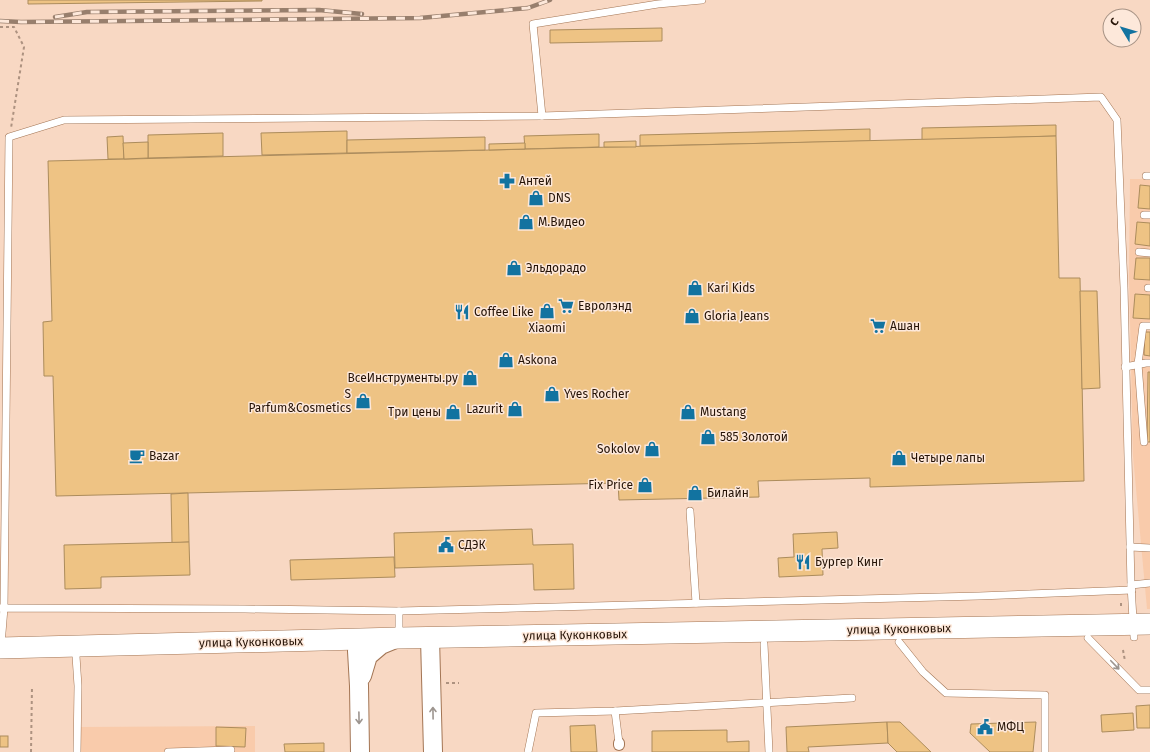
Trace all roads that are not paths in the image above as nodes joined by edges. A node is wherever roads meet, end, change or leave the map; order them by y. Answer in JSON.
{"nodes":[{"id":1,"x":702,"y":0,"type":"edge"},
{"id":2,"x":657,"y":2,"type":"edge"},
{"id":3,"x":542,"y":116,"type":"junction"},
{"id":4,"x":1140,"y":252,"type":"dead end"},
{"id":5,"x":1150,"y":253,"type":"edge"},
{"id":6,"x":1150,"y":326,"type":"edge"},
{"id":7,"x":1150,"y":363,"type":"edge"},
{"id":8,"x":1138,"y":364,"type":"junction"},
{"id":9,"x":1125,"y":367,"type":"junction"},
{"id":10,"x":1144,"y":442,"type":"dead end"},
{"id":11,"x":690,"y":511,"type":"dead end"},
{"id":12,"x":1130,"y":547,"type":"junction"},
{"id":13,"x":1150,"y":548,"type":"edge"},
{"id":14,"x":1150,"y":583,"type":"edge"},
{"id":15,"x":1132,"y":588,"type":"junction"},
{"id":16,"x":696,"y":603,"type":"junction"},
{"id":17,"x":2,"y":608,"type":"edge"},
{"id":18,"x":399,"y":611,"type":"junction"},
{"id":19,"x":1138,"y":635,"type":"edge"},
{"id":20,"x":1088,"y":638,"type":"junction"},
{"id":21,"x":899,"y":642,"type":"junction"},
{"id":22,"x":431,"y":643,"type":"junction"},
{"id":23,"x":399,"y":644,"type":"junction"},
{"id":24,"x":764,"y":644,"type":"junction"},
{"id":25,"x":366,"y":650,"type":"junction"},
{"id":26,"x":0,"y":651,"type":"edge"},
{"id":27,"x":76,"y":656,"type":"junction"},
{"id":28,"x":1150,"y":690,"type":"edge"},
{"id":29,"x":852,"y":698,"type":"dead end"},
{"id":30,"x":767,"y":703,"type":"junction"},
{"id":31,"x":615,"y":711,"type":"junction"},
{"id":32,"x":619,"y":747,"type":"edge"},
{"id":33,"x":231,"y":750,"type":"dead end"},
{"id":34,"x":77,"y":752,"type":"edge"},
{"id":35,"x":168,"y":752,"type":"edge"},
{"id":36,"x":360,"y":752,"type":"edge"},
{"id":37,"x":433,"y":752,"type":"edge"},
{"id":38,"x":528,"y":752,"type":"edge"},
{"id":39,"x":769,"y":752,"type":"edge"},
{"id":40,"x":1046,"y":752,"type":"edge"}],
"edges":[{"from":1,"to":2,"type":"lane"},
{"from":2,"to":3,"type":"lane"},
{"from":3,"to":9,"type":"lane"},
{"from":3,"to":17,"type":"lane"},
{"from":4,"to":5,"type":"lane"},
{"from":6,"to":8,"type":"lane"},
{"from":7,"to":8,"type":"lane"},
{"from":8,"to":9,"type":"lane"},
{"from":8,"to":10,"type":"lane"},
{"from":9,"to":12,"type":"lane"},
{"from":11,"to":16,"type":"lane"},
{"from":12,"to":13,"type":"lane"},
{"from":12,"to":15,"type":"lane"},
{"from":14,"to":15,"type":"lane"},
{"from":15,"to":16,"type":"lane"},
{"from":15,"to":19,"type":"lane"},
{"from":16,"to":18,"type":"lane"},
{"from":17,"to":18,"type":"lane"},
{"from":17,"to":26,"type":"lane"},
{"from":18,"to":23,"type":"lane"},
{"from":19,"to":20,"type":"main road","name":"улица Куконковых"},
{"from":19,"to":22,"type":"main road","name":"улица Куконковых"},
{"from":20,"to":21,"type":"main road","name":"улица Куконковых"},
{"from":20,"to":28,"type":"lane","one_way":true},
{"from":21,"to":24,"type":"main road","name":"улица Куконковых"},
{"from":21,"to":40,"type":"lane"},
{"from":22,"to":23,"type":"main road","name":"улица Куконковых"},
{"from":22,"to":24,"type":"main road","name":"улица Куконковых"},
{"from":37,"to":22,"type":"main road","one_way":true},
{"from":23,"to":25,"type":"main road","name":"улица Куконковых"},
{"from":23,"to":26,"type":"main road","name":"улица Куконковых"},
{"from":24,"to":30,"type":"lane"},
{"from":25,"to":27,"type":"main road","name":"улица Куконковых"},
{"from":25,"to":36,"type":"main road","one_way":true},
{"from":26,"to":27,"type":"main road","name":"улица Куконковых"},
{"from":27,"to":34,"type":"lane"},
{"from":29,"to":30,"type":"lane"},
{"from":30,"to":31,"type":"lane"},
{"from":30,"to":39,"type":"lane"},
{"from":31,"to":32,"type":"lane"},
{"from":31,"to":38,"type":"lane"},
{"from":33,"to":35,"type":"lane"}]}
